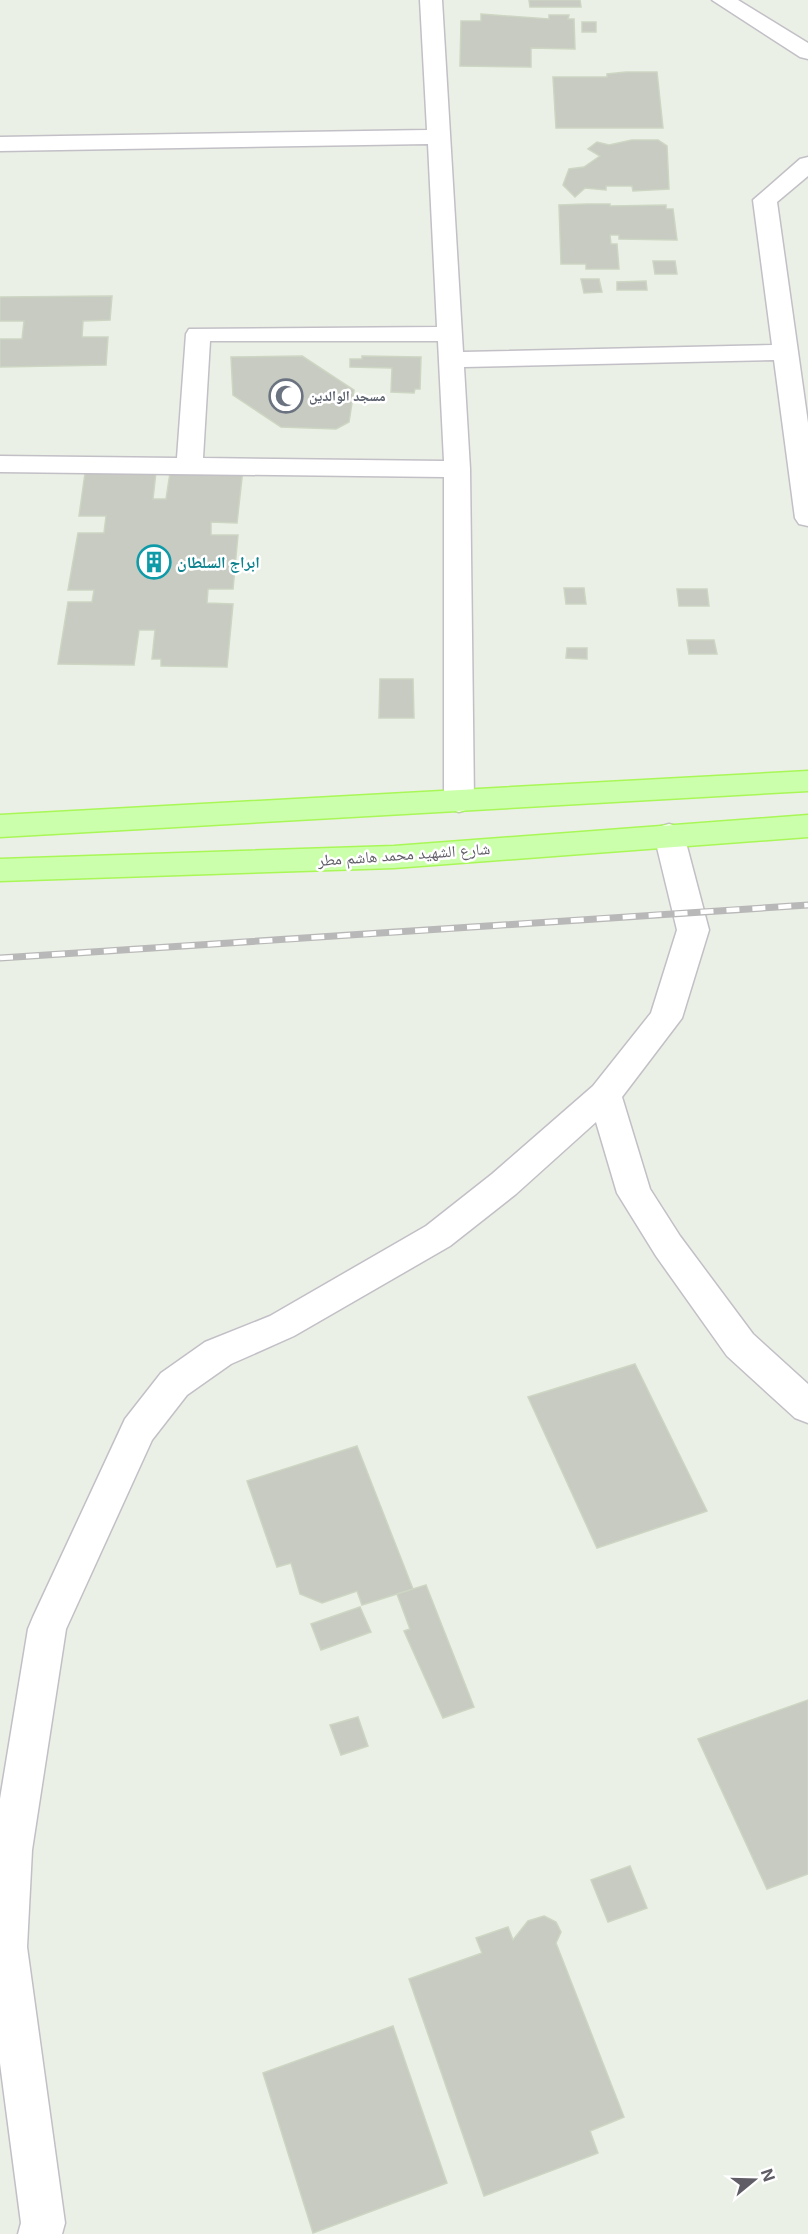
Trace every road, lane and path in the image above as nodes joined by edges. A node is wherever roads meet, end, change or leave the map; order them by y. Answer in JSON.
{"nodes":[{"id":1,"x":430,"y":0,"type":"edge"},
{"id":2,"x":723,"y":0,"type":"edge"},
{"id":3,"x":808,"y":52,"type":"edge"},
{"id":4,"x":438,"y":137,"type":"junction"},
{"id":5,"x":0,"y":144,"type":"edge"},
{"id":6,"x":808,"y":164,"type":"edge"},
{"id":7,"x":449,"y":334,"type":"junction"},
{"id":8,"x":786,"y":352,"type":"junction"},
{"id":9,"x":451,"y":360,"type":"junction"},
{"id":10,"x":0,"y":464,"type":"edge"},
{"id":11,"x":189,"y":466,"type":"junction"},
{"id":12,"x":457,"y":469,"type":"junction"},
{"id":13,"x":808,"y":518,"type":"edge"},
{"id":14,"x":808,"y":782,"type":"edge"},
{"id":15,"x":459,"y":802,"type":"junction"},
{"id":16,"x":0,"y":826,"type":"edge"},
{"id":17,"x":808,"y":826,"type":"edge"},
{"id":18,"x":669,"y":835,"type":"junction"},
{"id":19,"x":0,"y":870,"type":"edge"},
{"id":20,"x":604,"y":1095,"type":"junction"},
{"id":21,"x":808,"y":1407,"type":"edge"},
{"id":22,"x":40,"y":2234,"type":"edge"}],
"edges":[{"from":1,"to":4,"type":"street"},
{"from":2,"to":3,"type":"street"},
{"from":4,"to":5,"type":"street"},
{"from":4,"to":7,"type":"street"},
{"from":6,"to":8,"type":"street"},
{"from":7,"to":9,"type":"street"},
{"from":7,"to":11,"type":"street"},
{"from":8,"to":9,"type":"street"},
{"from":8,"to":13,"type":"street"},
{"from":9,"to":12,"type":"street"},
{"from":10,"to":11,"type":"street"},
{"from":11,"to":12,"type":"street"},
{"from":12,"to":15,"type":"street"},
{"from":14,"to":15,"type":"main road"},
{"from":15,"to":16,"type":"main road"},
{"from":17,"to":18,"type":"main road","name":"شارع الشهيد محمد هاشم مطر"},
{"from":18,"to":19,"type":"main road","name":"شارع الشهيد محمد هاشم مطر"},
{"from":18,"to":20,"type":"street"},
{"from":20,"to":21,"type":"street"},
{"from":20,"to":22,"type":"street"}]}
